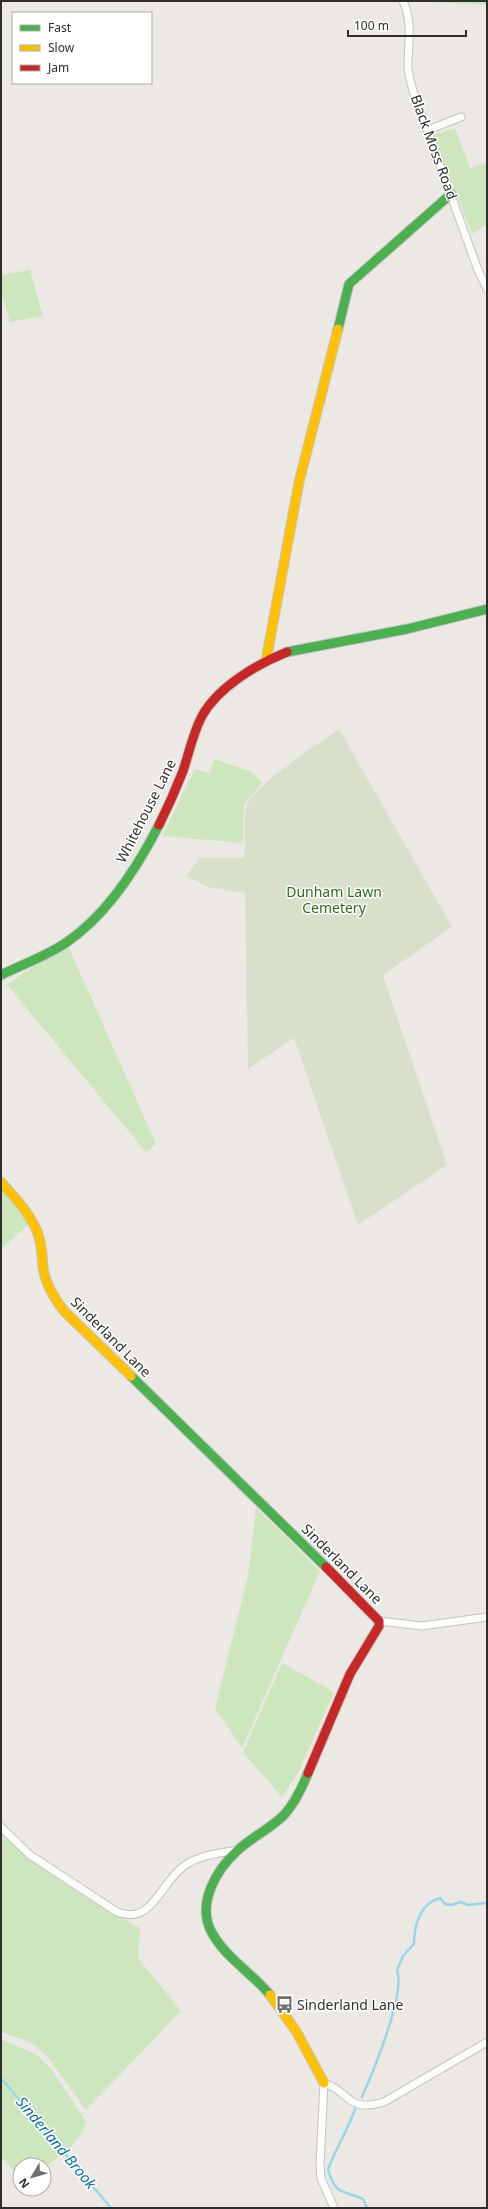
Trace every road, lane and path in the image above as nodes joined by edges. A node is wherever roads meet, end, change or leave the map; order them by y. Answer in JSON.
{"nodes":[{"id":1,"x":404,"y":1,"type":"edge"},
{"id":2,"x":461,"y":117,"type":"dead end"},
{"id":3,"x":428,"y":130,"type":"junction"},
{"id":4,"x":451,"y":194,"type":"junction"},
{"id":5,"x":487,"y":289,"type":"edge"},
{"id":6,"x":487,"y":609,"type":"edge"},
{"id":7,"x":266,"y":660,"type":"junction"},
{"id":8,"x":1,"y":975,"type":"edge"},
{"id":9,"x":1,"y":1182,"type":"edge"},
{"id":10,"x":487,"y":1617,"type":"edge"},
{"id":11,"x":379,"y":1622,"type":"junction"},
{"id":12,"x":1,"y":1827,"type":"edge"},
{"id":13,"x":238,"y":1850,"type":"junction"},
{"id":14,"x":487,"y":2042,"type":"edge"},
{"id":15,"x":324,"y":2083,"type":"junction"},
{"id":16,"x":334,"y":2208,"type":"edge"}],
"edges":[{"from":1,"to":3,"type":"street","name":"Black Moss Road"},
{"from":2,"to":3,"type":"street"},
{"from":3,"to":4,"type":"street","name":"Black Moss Road"},
{"from":4,"to":5,"type":"street","name":"Black Moss Road"},
{"from":4,"to":7,"type":"street"},
{"from":6,"to":7,"type":"street","name":"Whitehouse Lane"},
{"from":7,"to":8,"type":"street","name":"Whitehouse Lane"},
{"from":9,"to":11,"type":"street","name":"Sinderland Lane"},
{"from":10,"to":11,"type":"street"},
{"from":11,"to":13,"type":"street","name":"Sinderland Lane"},
{"from":12,"to":13,"type":"street"},
{"from":13,"to":15,"type":"street","name":"Sinderland Lane"},
{"from":14,"to":15,"type":"street","name":"Sinderland Lane"},
{"from":15,"to":16,"type":"street"}]}
